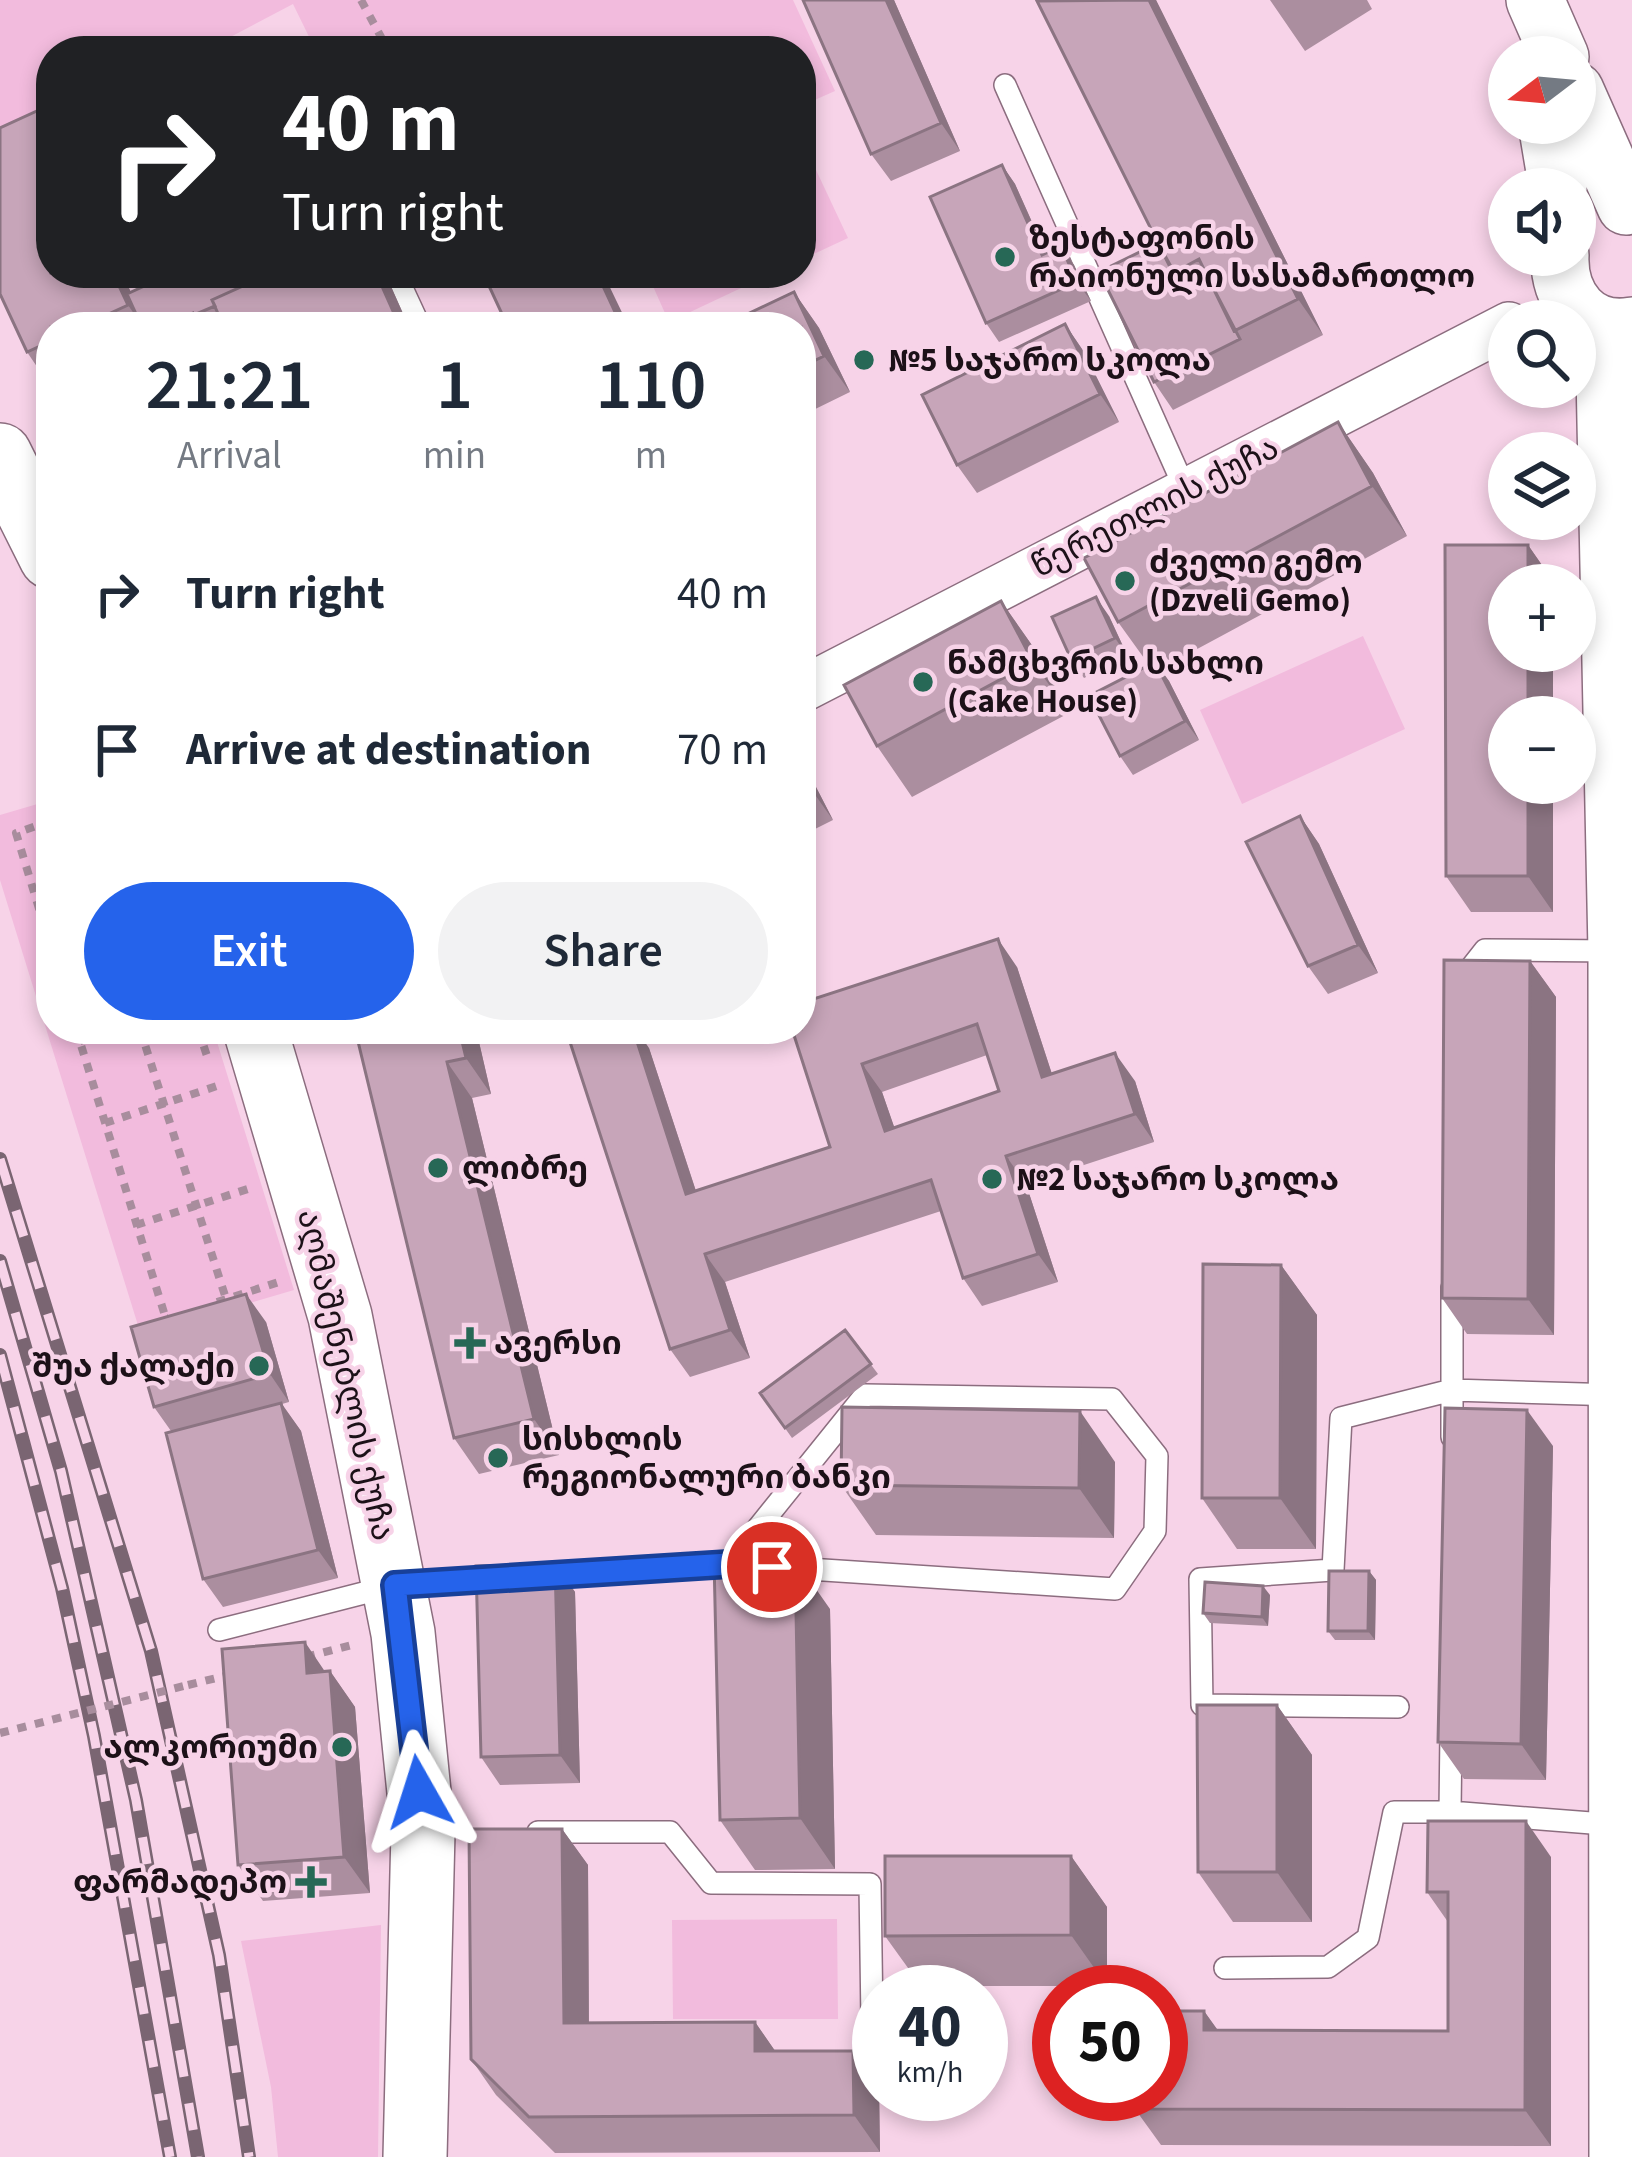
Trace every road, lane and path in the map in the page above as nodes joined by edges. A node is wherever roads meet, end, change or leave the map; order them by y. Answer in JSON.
{"nodes":[{"id":1,"x":362,"y":0,"type":"edge"},
{"id":2,"x":1530,"y":0,"type":"edge"},
{"id":3,"x":380,"y":36,"type":"edge"},
{"id":4,"x":1534,"y":36,"type":"edge"},
{"id":5,"x":1549,"y":36,"type":"edge"},
{"id":6,"x":1005,"y":86,"type":"dead end"},
{"id":7,"x":1591,"y":144,"type":"edge"},
{"id":8,"x":1611,"y":213,"type":"edge"},
{"id":9,"x":1488,"y":345,"type":"edge"},
{"id":10,"x":1572,"y":408,"type":"edge"},
{"id":11,"x":5,"y":478,"type":"edge"},
{"id":12,"x":1186,"y":491,"type":"junction"},
{"id":13,"x":36,"y":531,"type":"edge"},
{"id":14,"x":816,"y":682,"type":"edge"},
{"id":15,"x":36,"y":826,"type":"edge"},
{"id":16,"x":36,"y":890,"type":"edge"},
{"id":17,"x":1617,"y":951,"type":"junction"},
{"id":18,"x":1453,"y":1015,"type":"edge"},
{"id":19,"x":81,"y":1044,"type":"edge"},
{"id":20,"x":145,"y":1044,"type":"edge"},
{"id":21,"x":203,"y":1044,"type":"edge"},
{"id":22,"x":260,"y":1044,"type":"edge"},
{"id":23,"x":217,"y":1086,"type":"junction"},
{"id":24,"x":164,"y":1103,"type":"junction"},
{"id":25,"x":224,"y":1106,"type":"dead end"},
{"id":26,"x":105,"y":1123,"type":"junction"},
{"id":27,"x":244,"y":1167,"type":"dead end"},
{"id":28,"x":251,"y":1187,"type":"junction"},
{"id":29,"x":197,"y":1205,"type":"junction"},
{"id":30,"x":258,"y":1206,"type":"dead end"},
{"id":31,"x":136,"y":1225,"type":"junction"},
{"id":32,"x":276,"y":1263,"type":"dead end"},
{"id":33,"x":1452,"y":1273,"type":"edge"},
{"id":34,"x":227,"y":1299,"type":"junction"},
{"id":35,"x":207,"y":1306,"type":"edge"},
{"id":36,"x":186,"y":1312,"type":"edge"},
{"id":37,"x":226,"y":1315,"type":"edge"},
{"id":38,"x":1625,"y":1332,"type":"edge"},
{"id":39,"x":1452,"y":1390,"type":"junction"},
{"id":40,"x":1617,"y":1395,"type":"junction"},
{"id":41,"x":1451,"y":1460,"type":"edge"},
{"id":42,"x":729,"y":1564,"type":"junction"},
{"id":43,"x":399,"y":1609,"type":"junction"},
{"id":44,"x":219,"y":1630,"type":"dead end"},
{"id":45,"x":286,"y":1662,"type":"edge"},
{"id":46,"x":247,"y":1671,"type":"edge"},
{"id":47,"x":1398,"y":1707,"type":"dead end"},
{"id":48,"x":1451,"y":1718,"type":"edge"},
{"id":49,"x":0,"y":1733,"type":"edge"},
{"id":50,"x":1450,"y":1812,"type":"junction"},
{"id":51,"x":1618,"y":1825,"type":"junction"},
{"id":52,"x":513,"y":1832,"type":"edge"},
{"id":53,"x":1625,"y":1953,"type":"edge"},
{"id":54,"x":871,"y":1965,"type":"edge"},
{"id":55,"x":1225,"y":1968,"type":"dead end"},
{"id":56,"x":415,"y":2157,"type":"edge"},
{"id":57,"x":1618,"y":2157,"type":"edge"}],
"edges":[{"from":1,"to":3,"type":"path"},
{"from":2,"to":4,"type":"street"},
{"from":2,"to":5,"type":"street"},
{"from":6,"to":12,"type":"lane"},
{"from":7,"to":8,"type":"street"},
{"from":9,"to":12,"type":"street","name":"წერეთლის ქუჩა"},
{"from":10,"to":17,"type":"street"},
{"from":11,"to":13,"type":"main road"},
{"from":12,"to":14,"type":"street","name":"წერეთლის ქუჩა"},
{"from":15,"to":16,"type":"path"},
{"from":17,"to":18,"type":"lane"},
{"from":17,"to":38,"type":"street"},
{"from":19,"to":26,"type":"path"},
{"from":20,"to":24,"type":"path"},
{"from":21,"to":23,"type":"path"},
{"from":22,"to":43,"type":"main road","name":"აღმაშენებლის ქუჩა"},
{"from":23,"to":24,"type":"path"},
{"from":23,"to":25,"type":"path"},
{"from":24,"to":26,"type":"path"},
{"from":24,"to":29,"type":"path"},
{"from":26,"to":31,"type":"path"},
{"from":27,"to":28,"type":"path"},
{"from":28,"to":29,"type":"path"},
{"from":28,"to":30,"type":"path"},
{"from":29,"to":31,"type":"path"},
{"from":29,"to":34,"type":"path"},
{"from":31,"to":36,"type":"path"},
{"from":32,"to":34,"type":"path"},
{"from":33,"to":39,"type":"lane"},
{"from":34,"to":35,"type":"path"},
{"from":34,"to":37,"type":"path"},
{"from":38,"to":40,"type":"street"},
{"from":39,"to":40,"type":"lane"},
{"from":39,"to":41,"type":"lane"},
{"from":39,"to":47,"type":"lane"},
{"from":40,"to":51,"type":"street"},
{"from":42,"to":42,"type":"lane"},
{"from":42,"to":43,"type":"lane"},
{"from":43,"to":44,"type":"lane"},
{"from":43,"to":45,"type":"path"},
{"from":43,"to":56,"type":"main road","name":"აღმაშენებლის ქუჩა"},
{"from":46,"to":49,"type":"path","bridge":true},
{"from":48,"to":50,"type":"lane"},
{"from":50,"to":51,"type":"lane"},
{"from":50,"to":55,"type":"lane"},
{"from":51,"to":53,"type":"street"},
{"from":52,"to":54,"type":"lane"},
{"from":53,"to":57,"type":"street"}]}
